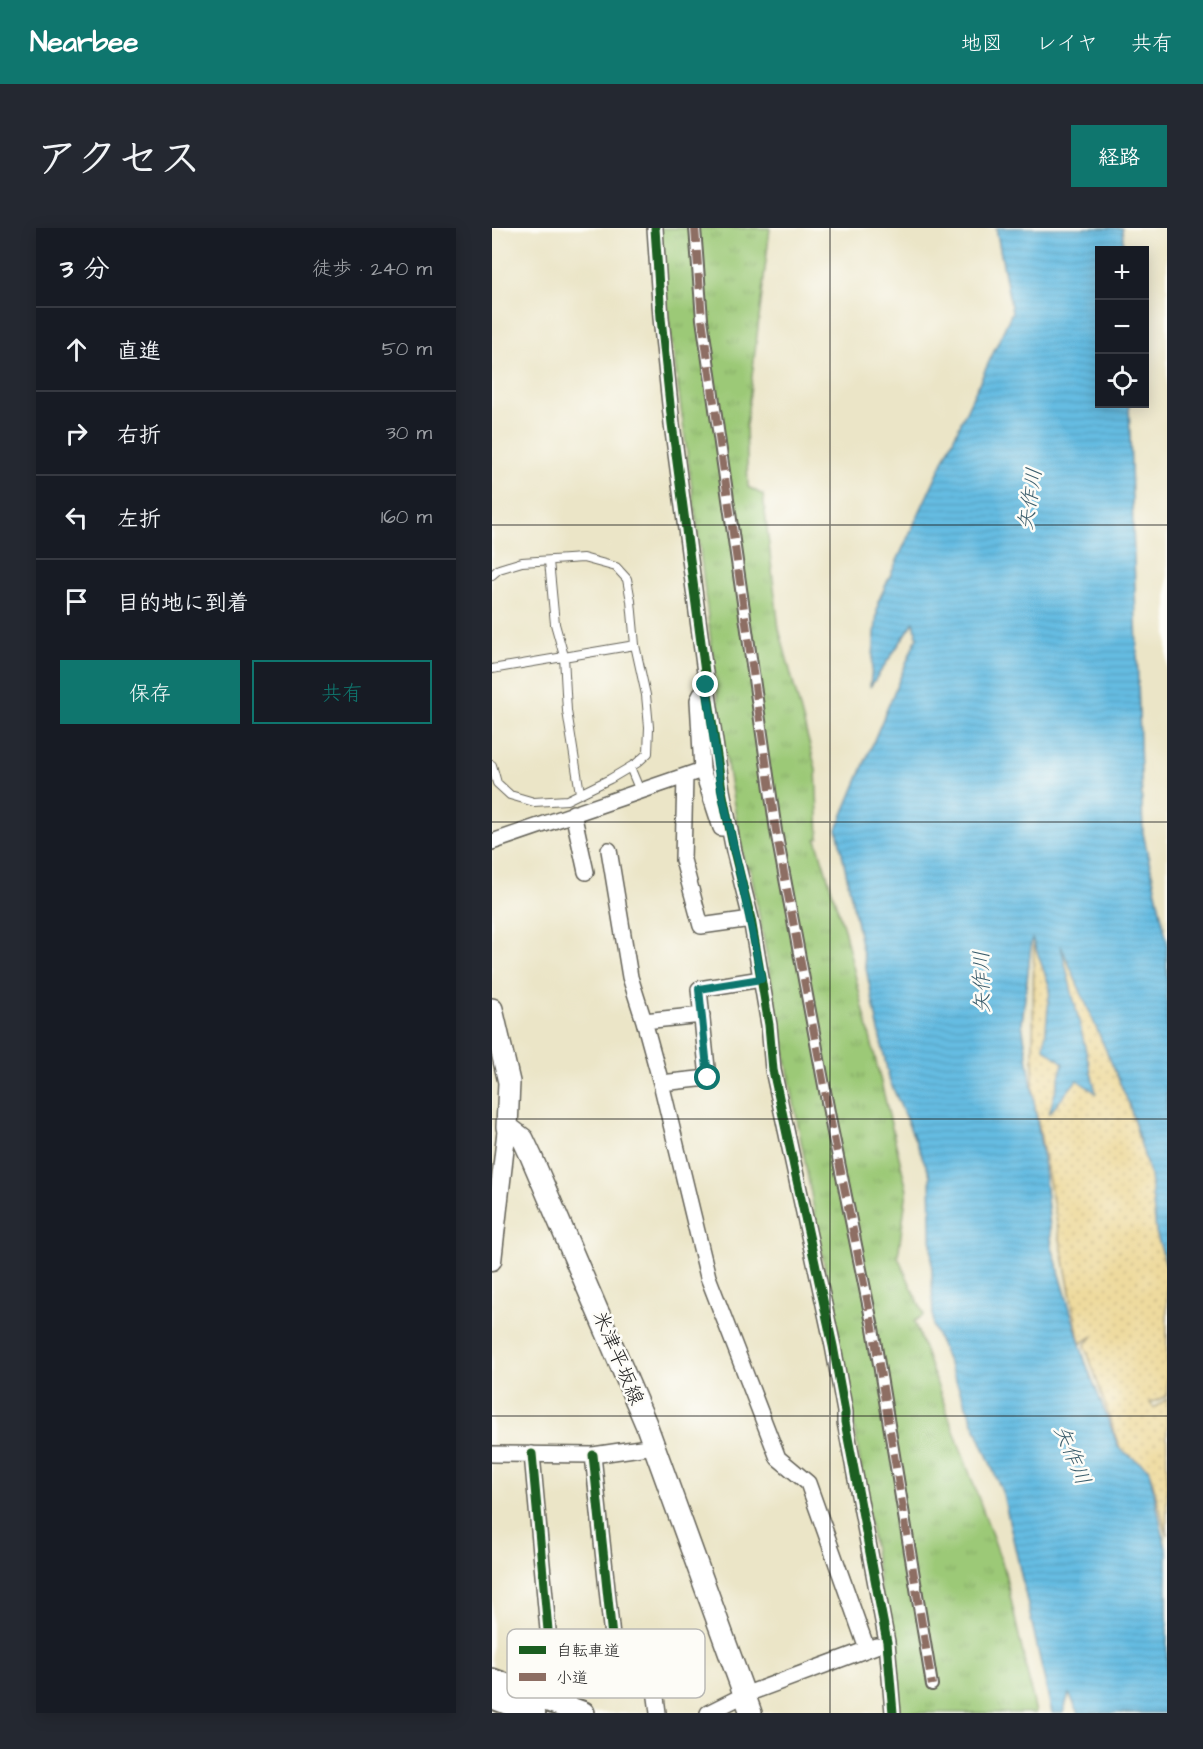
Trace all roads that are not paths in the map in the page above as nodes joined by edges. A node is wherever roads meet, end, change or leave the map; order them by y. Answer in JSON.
{"nodes":[{"id":1,"x":656,"y":228,"type":"edge"},
{"id":2,"x":695,"y":228,"type":"edge"},
{"id":3,"x":549,"y":561,"type":"junction"},
{"id":4,"x":492,"y":575,"type":"edge"},
{"id":5,"x":635,"y":645,"type":"junction"},
{"id":6,"x":564,"y":656,"type":"junction"},
{"id":7,"x":492,"y":669,"type":"edge"},
{"id":8,"x":706,"y":685,"type":"junction"},
{"id":9,"x":492,"y":765,"type":"edge"},
{"id":10,"x":630,"y":767,"type":"junction"},
{"id":11,"x":702,"y":770,"type":"junction"},
{"id":12,"x":685,"y":776,"type":"junction"},
{"id":13,"x":640,"y":791,"type":"junction"},
{"id":14,"x":580,"y":793,"type":"junction"},
{"id":15,"x":573,"y":813,"type":"junction"},
{"id":16,"x":492,"y":842,"type":"edge"},
{"id":17,"x":609,"y":850,"type":"dead end"},
{"id":18,"x":734,"y":851,"type":"junction"},
{"id":19,"x":586,"y":872,"type":"dead end"},
{"id":20,"x":751,"y":919,"type":"junction"},
{"id":21,"x":761,"y":979,"type":"junction"},
{"id":22,"x":492,"y":1009,"type":"edge"},
{"id":23,"x":702,"y":1015,"type":"junction"},
{"id":24,"x":644,"y":1021,"type":"junction"},
{"id":25,"x":661,"y":1083,"type":"junction"},
{"id":26,"x":507,"y":1126,"type":"junction"},
{"id":27,"x":492,"y":1261,"type":"edge"},
{"id":28,"x":654,"y":1446,"type":"junction"},
{"id":29,"x":492,"y":1454,"type":"edge"},
{"id":30,"x":532,"y":1454,"type":"junction"},
{"id":31,"x":593,"y":1455,"type":"junction"},
{"id":32,"x":548,"y":1629,"type":"edge"},
{"id":33,"x":611,"y":1629,"type":"edge"},
{"id":34,"x":887,"y":1642,"type":"junction"},
{"id":35,"x":867,"y":1649,"type":"junction"},
{"id":36,"x":492,"y":1680,"type":"edge"},
{"id":37,"x":507,"y":1685,"type":"edge"},
{"id":38,"x":932,"y":1685,"type":"dead end"},
{"id":39,"x":492,"y":1697,"type":"edge"},
{"id":40,"x":542,"y":1698,"type":"edge"},
{"id":41,"x":656,"y":1698,"type":"edge"},
{"id":42,"x":748,"y":1704,"type":"edge"},
{"id":43,"x":534,"y":1713,"type":"edge"},
{"id":44,"x":584,"y":1713,"type":"edge"},
{"id":45,"x":658,"y":1713,"type":"edge"},
{"id":46,"x":708,"y":1713,"type":"edge"},
{"id":47,"x":893,"y":1713,"type":"edge"}],
"edges":[{"from":1,"to":8,"type":"street"},
{"from":2,"to":38,"type":"street"},
{"from":3,"to":4,"type":"lane"},
{"from":3,"to":5,"type":"lane"},
{"from":3,"to":6,"type":"lane"},
{"from":5,"to":6,"type":"lane"},
{"from":5,"to":10,"type":"lane"},
{"from":6,"to":7,"type":"lane"},
{"from":6,"to":14,"type":"lane"},
{"from":8,"to":11,"type":"street"},
{"from":8,"to":18,"type":"street"},
{"from":9,"to":14,"type":"lane"},
{"from":10,"to":13,"type":"lane"},
{"from":10,"to":14,"type":"lane"},
{"from":11,"to":12,"type":"street"},
{"from":11,"to":18,"type":"street"},
{"from":12,"to":13,"type":"street"},
{"from":12,"to":20,"type":"street"},
{"from":13,"to":15,"type":"street"},
{"from":15,"to":16,"type":"street"},
{"from":15,"to":19,"type":"street"},
{"from":17,"to":24,"type":"street"},
{"from":18,"to":20,"type":"street"},
{"from":20,"to":21,"type":"street"},
{"from":21,"to":23,"type":"street"},
{"from":21,"to":34,"type":"street"},
{"from":22,"to":26,"type":"main road"},
{"from":23,"to":24,"type":"street"},
{"from":23,"to":25,"type":"street"},
{"from":24,"to":25,"type":"street"},
{"from":25,"to":35,"type":"street"},
{"from":26,"to":27,"type":"street"},
{"from":26,"to":28,"type":"main road","name":"米津平坂線"},
{"from":28,"to":31,"type":"street"},
{"from":28,"to":42,"type":"main road","name":"米津平坂線"},
{"from":29,"to":30,"type":"street"},
{"from":30,"to":31,"type":"street"},
{"from":30,"to":32,"type":"street"},
{"from":31,"to":33,"type":"street"},
{"from":34,"to":35,"type":"street"},
{"from":34,"to":47,"type":"street"},
{"from":35,"to":42,"type":"street"},
{"from":36,"to":37,"type":"main road"},
{"from":39,"to":43,"type":"main road"},
{"from":40,"to":44,"type":"main road"},
{"from":41,"to":45,"type":"street"},
{"from":42,"to":46,"type":"street"}]}
